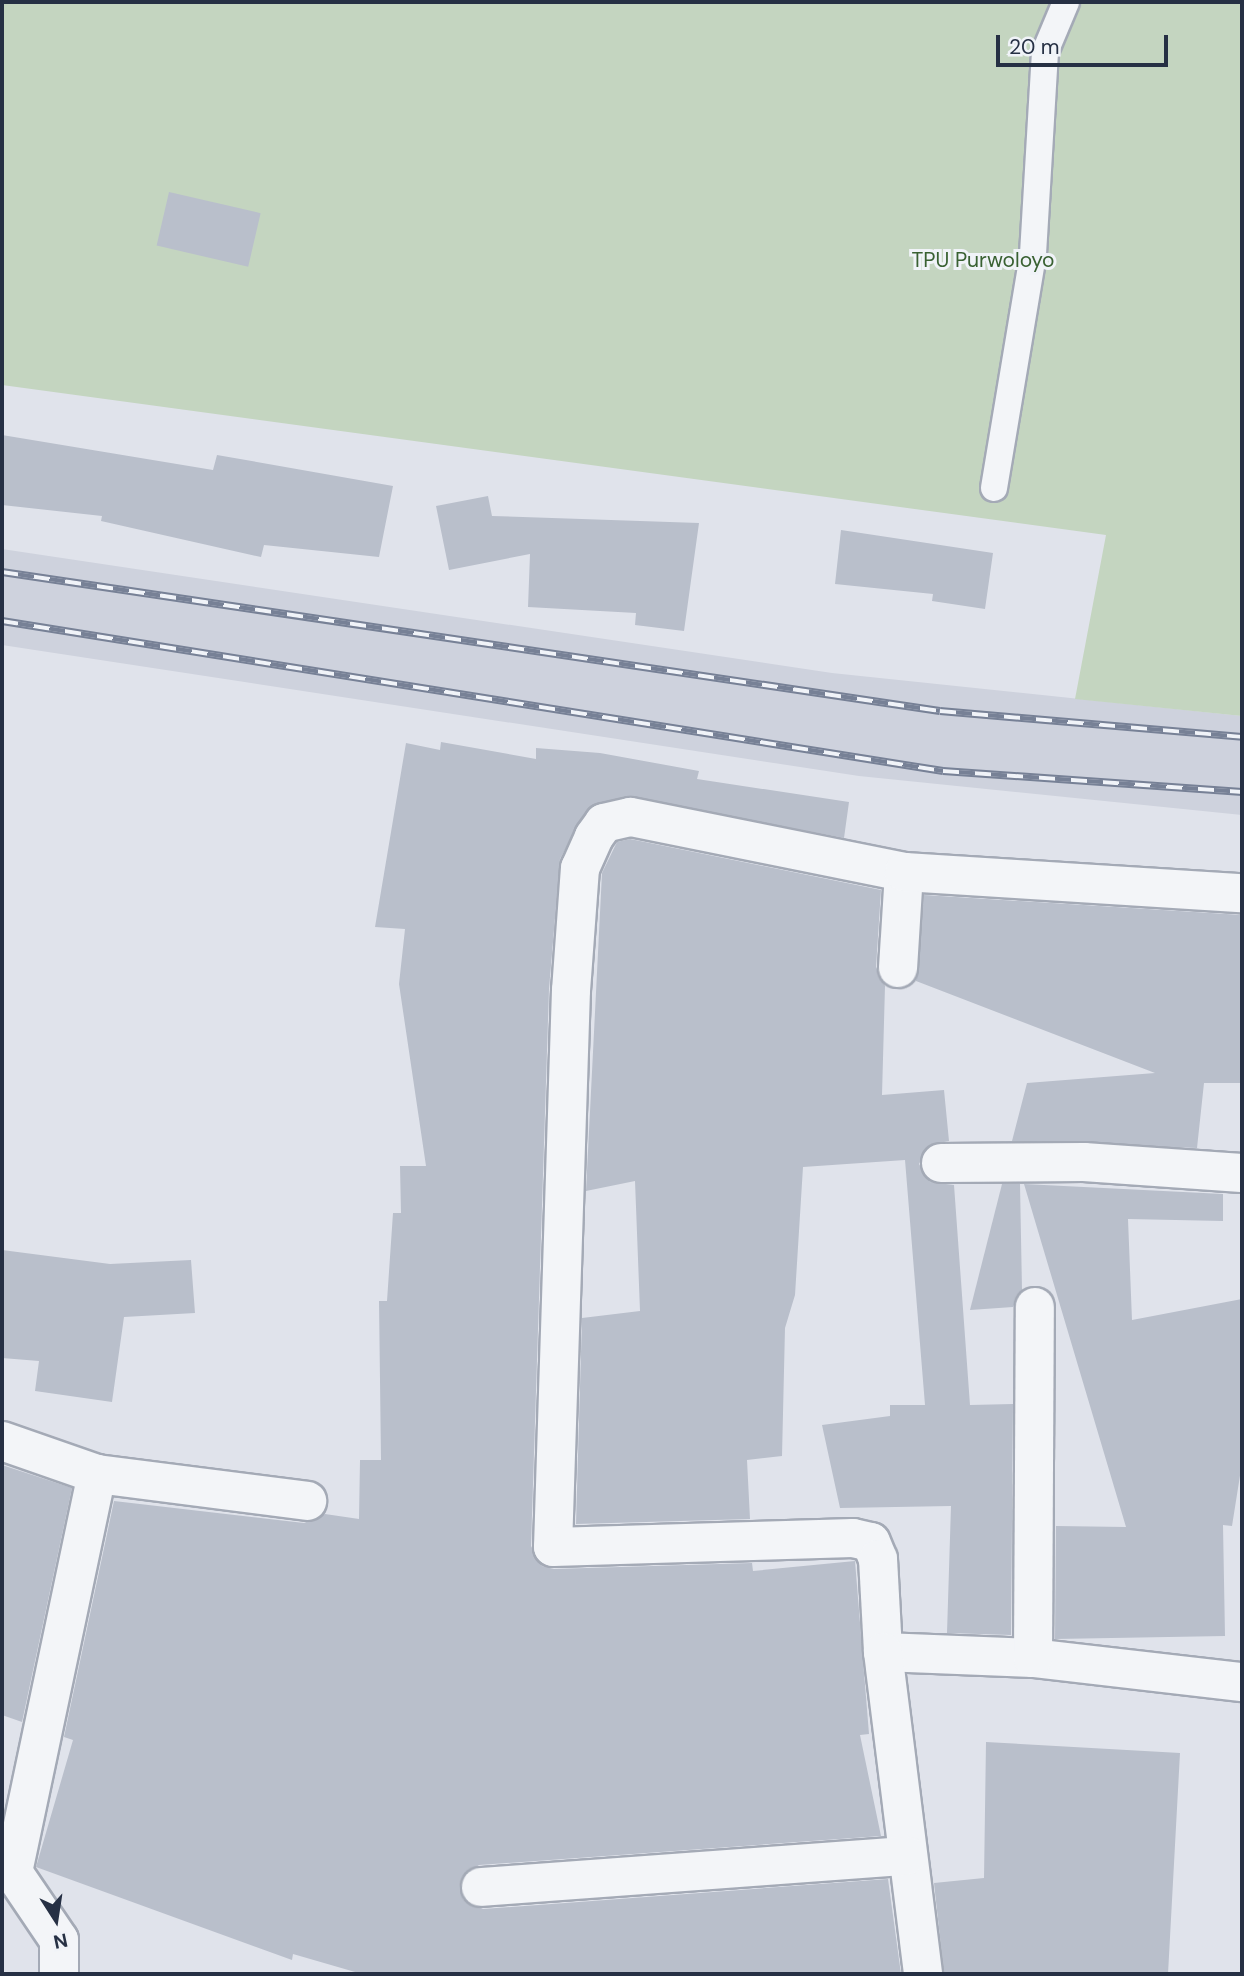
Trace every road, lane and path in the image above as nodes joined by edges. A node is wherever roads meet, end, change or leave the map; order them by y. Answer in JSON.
{"nodes":[{"id":1,"x":1066,"y":2,"type":"edge"},
{"id":2,"x":994,"y":488,"type":"dead end"},
{"id":3,"x":904,"y":872,"type":"junction"},
{"id":4,"x":1242,"y":893,"type":"edge"},
{"id":5,"x":898,"y":968,"type":"dead end"},
{"id":6,"x":941,"y":1163,"type":"dead end"},
{"id":7,"x":1242,"y":1173,"type":"edge"},
{"id":8,"x":1035,"y":1307,"type":"dead end"},
{"id":9,"x":2,"y":1441,"type":"edge"},
{"id":10,"x":97,"y":1474,"type":"junction"},
{"id":11,"x":307,"y":1501,"type":"dead end"},
{"id":12,"x":883,"y":1652,"type":"junction"},
{"id":13,"x":1033,"y":1658,"type":"junction"},
{"id":14,"x":1242,"y":1682,"type":"edge"},
{"id":15,"x":907,"y":1856,"type":"junction"},
{"id":16,"x":481,"y":1887,"type":"dead end"},
{"id":17,"x":60,"y":1974,"type":"edge"},
{"id":18,"x":923,"y":1974,"type":"edge"}],
"edges":[{"from":1,"to":2,"type":"lane"},
{"from":3,"to":4,"type":"street"},
{"from":3,"to":5,"type":"street"},
{"from":3,"to":12,"type":"street"},
{"from":6,"to":7,"type":"street"},
{"from":8,"to":13,"type":"street"},
{"from":9,"to":10,"type":"street"},
{"from":10,"to":11,"type":"street"},
{"from":10,"to":17,"type":"street"},
{"from":12,"to":13,"type":"street"},
{"from":12,"to":15,"type":"street"},
{"from":13,"to":14,"type":"street"},
{"from":15,"to":16,"type":"street"},
{"from":15,"to":18,"type":"street"}]}
